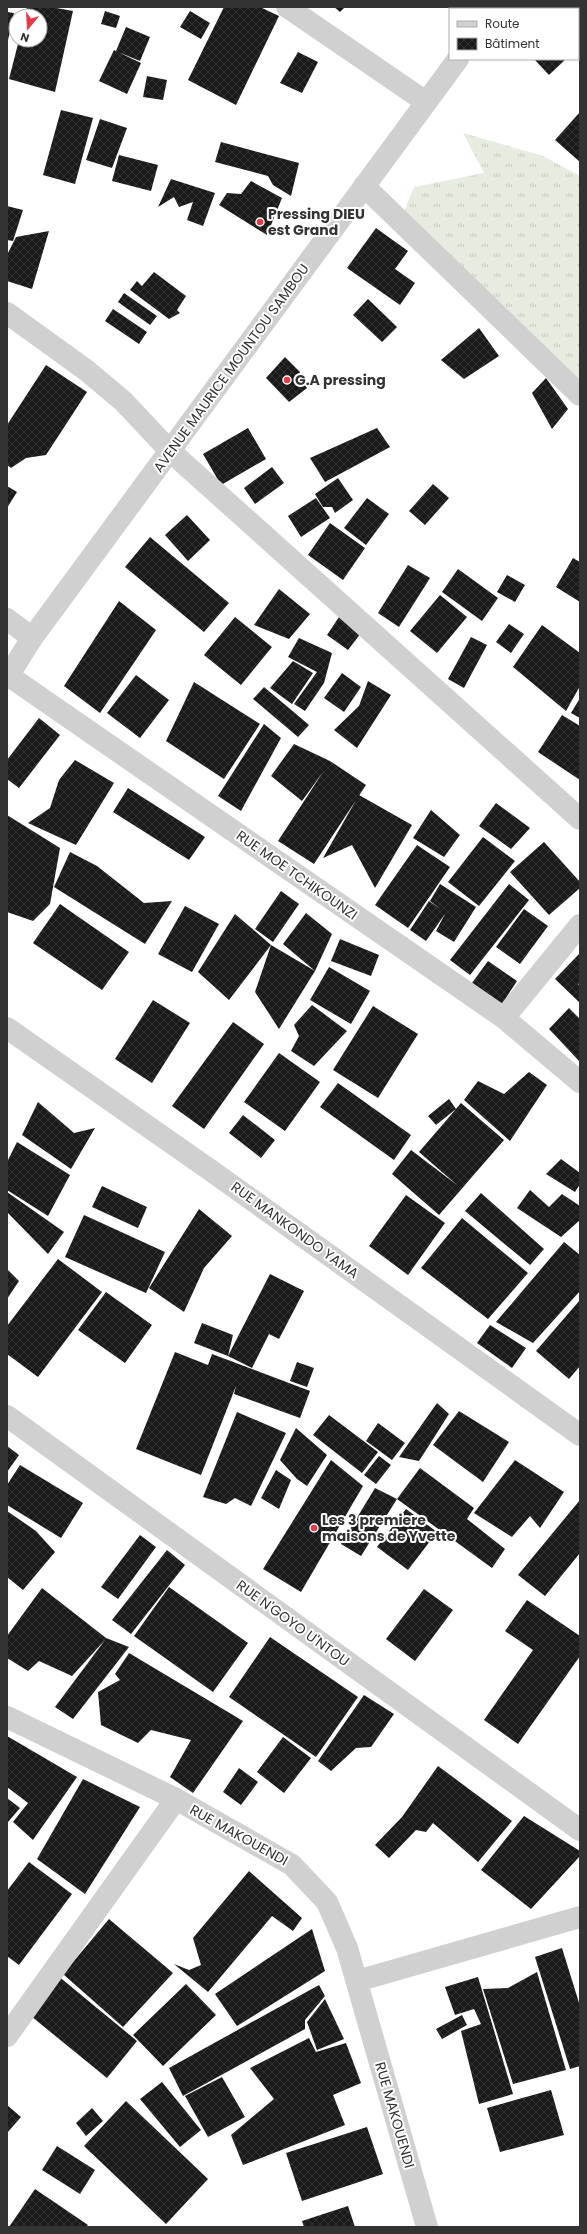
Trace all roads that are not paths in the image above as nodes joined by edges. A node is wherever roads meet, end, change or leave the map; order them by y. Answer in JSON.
{"nodes":[{"id":1,"x":287,"y":7,"type":"edge"},
{"id":2,"x":457,"y":60,"type":"edge"},
{"id":3,"x":426,"y":102,"type":"junction"},
{"id":4,"x":364,"y":186,"type":"junction"},
{"id":5,"x":7,"y":313,"type":"edge"},
{"id":6,"x":580,"y":395,"type":"edge"},
{"id":7,"x":170,"y":451,"type":"junction"},
{"id":8,"x":7,"y":619,"type":"edge"},
{"id":9,"x":32,"y":638,"type":"junction"},
{"id":10,"x":8,"y":677,"type":"edge"},
{"id":11,"x":580,"y":819,"type":"edge"},
{"id":12,"x":580,"y":925,"type":"edge"},
{"id":13,"x":504,"y":1018,"type":"junction"},
{"id":14,"x":7,"y":1028,"type":"edge"},
{"id":15,"x":580,"y":1082,"type":"edge"},
{"id":16,"x":7,"y":1416,"type":"edge"},
{"id":17,"x":580,"y":1435,"type":"edge"},
{"id":18,"x":7,"y":1717,"type":"edge"},
{"id":19,"x":176,"y":1799,"type":"junction"},
{"id":20,"x":580,"y":1830,"type":"edge"},
{"id":21,"x":580,"y":1917,"type":"edge"},
{"id":22,"x":357,"y":1981,"type":"junction"},
{"id":23,"x":7,"y":2036,"type":"edge"},
{"id":24,"x":427,"y":2227,"type":"edge"}],
"edges":[{"from":1,"to":3,"type":"street"},
{"from":2,"to":3,"type":"street","name":"AVENUE MAURICE MOUNTOU SAMBOU"},
{"from":3,"to":4,"type":"street","name":"AVENUE MAURICE MOUNTOU SAMBOU"},
{"from":4,"to":6,"type":"street"},
{"from":4,"to":7,"type":"street","name":"AVENUE MAURICE MOUNTOU SAMBOU"},
{"from":5,"to":7,"type":"street"},
{"from":7,"to":9,"type":"street","name":"AVENUE MAURICE MOUNTOU SAMBOU"},
{"from":7,"to":11,"type":"street"},
{"from":8,"to":9,"type":"street"},
{"from":9,"to":10,"type":"street","name":"AVENUE MAURICE MOUNTOU SAMBOU"},
{"from":10,"to":13,"type":"street","name":"RUE MOE TCHIKOUNZI"},
{"from":12,"to":13,"type":"street"},
{"from":13,"to":15,"type":"street","name":"RUE MOE TCHIKOUNZI"},
{"from":14,"to":17,"type":"street","name":"RUE MANKONDO YAMA"},
{"from":16,"to":20,"type":"street","name":"RUE N'GOYO U'NTOU"},
{"from":18,"to":19,"type":"street","name":"RUE MAKOUENDI"},
{"from":19,"to":22,"type":"street","name":"RUE MAKOUENDI"},
{"from":19,"to":23,"type":"street"},
{"from":21,"to":22,"type":"street"},
{"from":22,"to":24,"type":"street","name":"RUE MAKOUENDI"}]}
